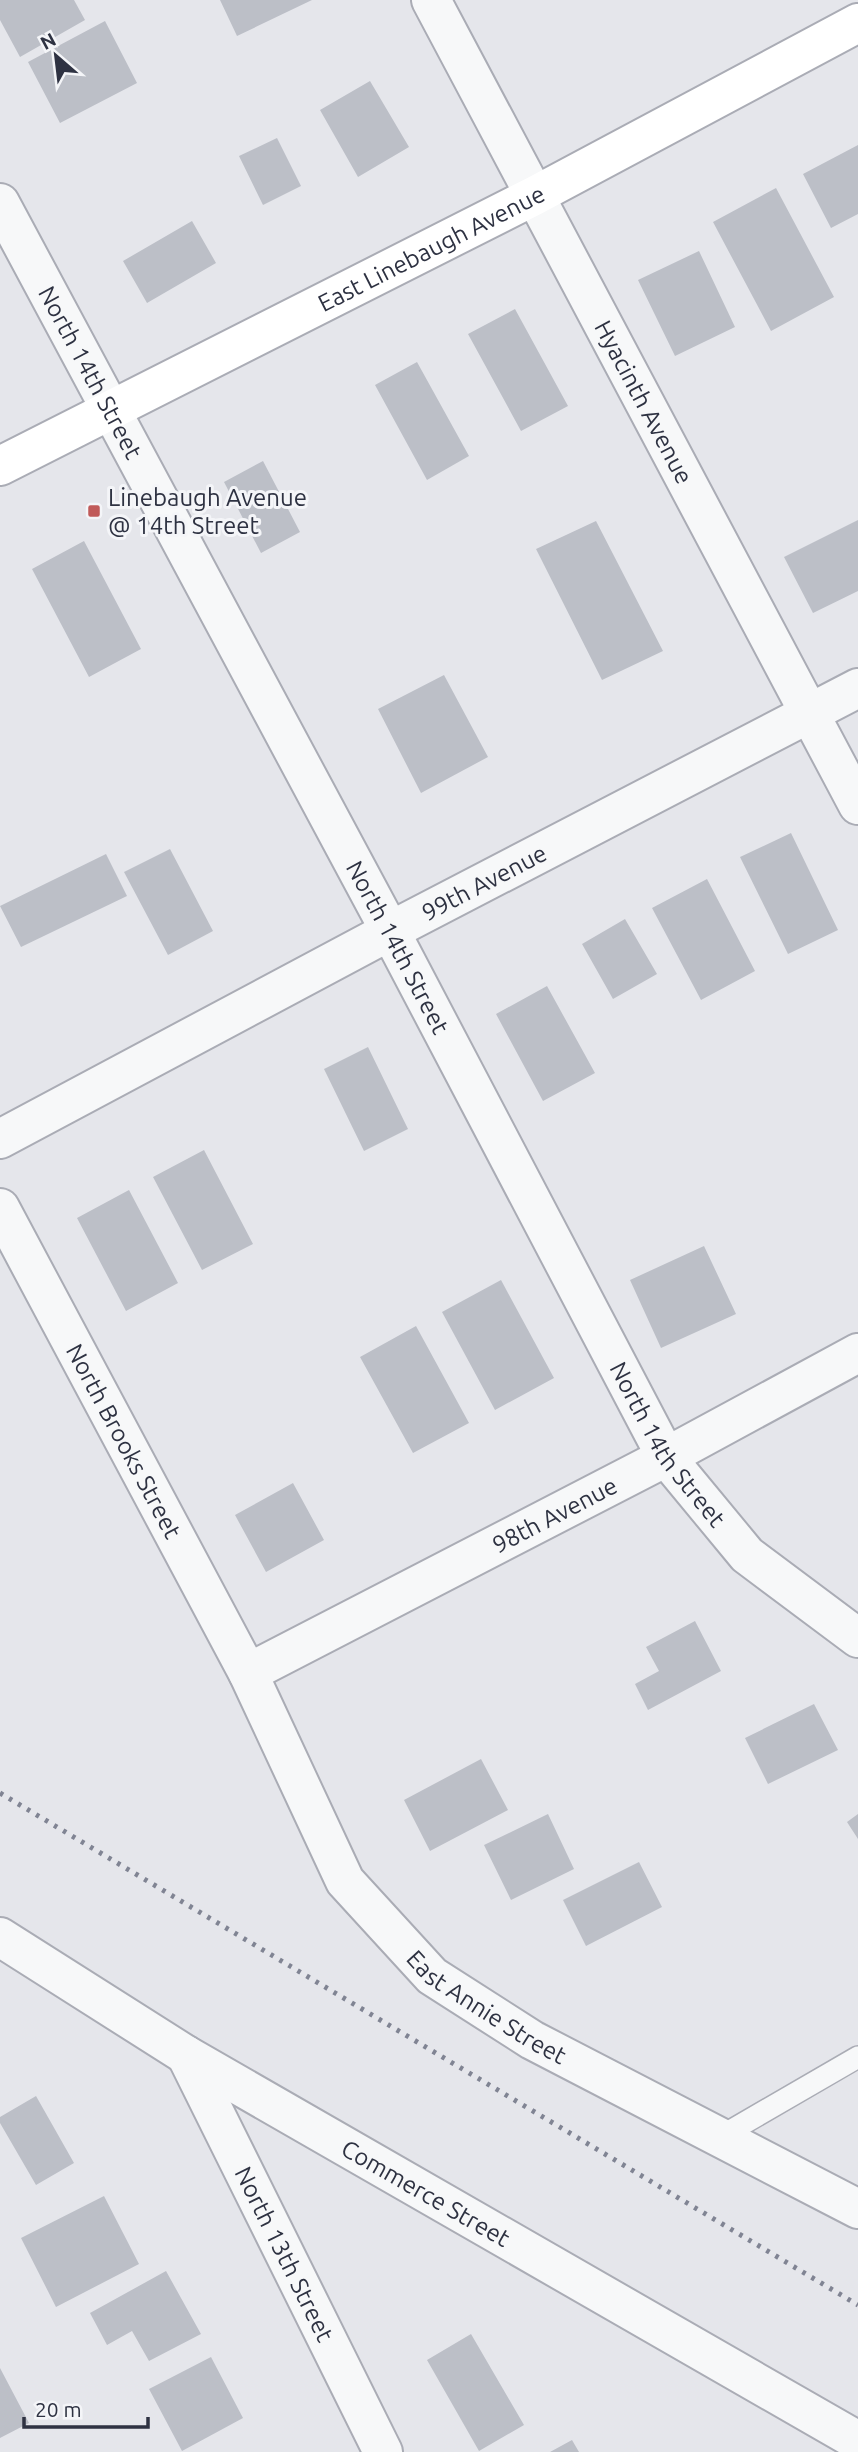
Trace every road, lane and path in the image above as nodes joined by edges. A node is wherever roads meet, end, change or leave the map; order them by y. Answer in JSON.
{"nodes":[{"id":1,"x":431,"y":0,"type":"edge"},
{"id":2,"x":858,"y":23,"type":"edge"},
{"id":3,"x":534,"y":196,"type":"junction"},
{"id":4,"x":0,"y":203,"type":"edge"},
{"id":5,"x":109,"y":410,"type":"junction"},
{"id":6,"x":0,"y":466,"type":"edge"},
{"id":7,"x":858,"y":688,"type":"edge"},
{"id":8,"x":809,"y":713,"type":"junction"},
{"id":9,"x":858,"y":805,"type":"edge"},
{"id":10,"x":390,"y":931,"type":"junction"},
{"id":11,"x":0,"y":1139,"type":"edge"},
{"id":12,"x":0,"y":1208,"type":"edge"},
{"id":13,"x":858,"y":1353,"type":"edge"},
{"id":14,"x":666,"y":1457,"type":"junction"},
{"id":15,"x":858,"y":1638,"type":"edge"},
{"id":16,"x":248,"y":1673,"type":"junction"},
{"id":17,"x":0,"y":1937,"type":"edge"},
{"id":18,"x":187,"y":2055,"type":"junction"},
{"id":19,"x":858,"y":2057,"type":"edge"},
{"id":20,"x":720,"y":2137,"type":"junction"},
{"id":21,"x":858,"y":2209,"type":"edge"},
{"id":22,"x":858,"y":2441,"type":"edge"},
{"id":23,"x":383,"y":2452,"type":"edge"}],
"edges":[{"from":1,"to":3,"type":"street","name":"Hyacinth Avenue"},
{"from":2,"to":3,"type":"street","name":"East Linebaugh Avenue"},
{"from":3,"to":5,"type":"street","name":"East Linebaugh Avenue"},
{"from":3,"to":8,"type":"street","name":"Hyacinth Avenue"},
{"from":4,"to":5,"type":"street","name":"North 14th Street"},
{"from":5,"to":6,"type":"street","name":"East Linebaugh Avenue"},
{"from":5,"to":10,"type":"street","name":"North 14th Street"},
{"from":7,"to":8,"type":"street","name":"99th Avenue"},
{"from":8,"to":9,"type":"street","name":"Hyacinth Avenue"},
{"from":8,"to":10,"type":"street","name":"99th Avenue"},
{"from":10,"to":11,"type":"street","name":"99th Avenue"},
{"from":10,"to":14,"type":"street","name":"North 14th Street"},
{"from":12,"to":16,"type":"street","name":"North Brooks Street"},
{"from":13,"to":14,"type":"street","name":"98th Avenue"},
{"from":14,"to":15,"type":"street","name":"North 14th Street"},
{"from":14,"to":16,"type":"street","name":"98th Avenue"},
{"from":16,"to":20,"type":"street","name":"East Annie Street"},
{"from":17,"to":18,"type":"street","name":"Commerce Street"},
{"from":18,"to":22,"type":"street","name":"Commerce Street"},
{"from":18,"to":23,"type":"street","name":"North 13th Street"},
{"from":19,"to":20,"type":"lane"},
{"from":20,"to":21,"type":"street","name":"East Annie Street"}]}
